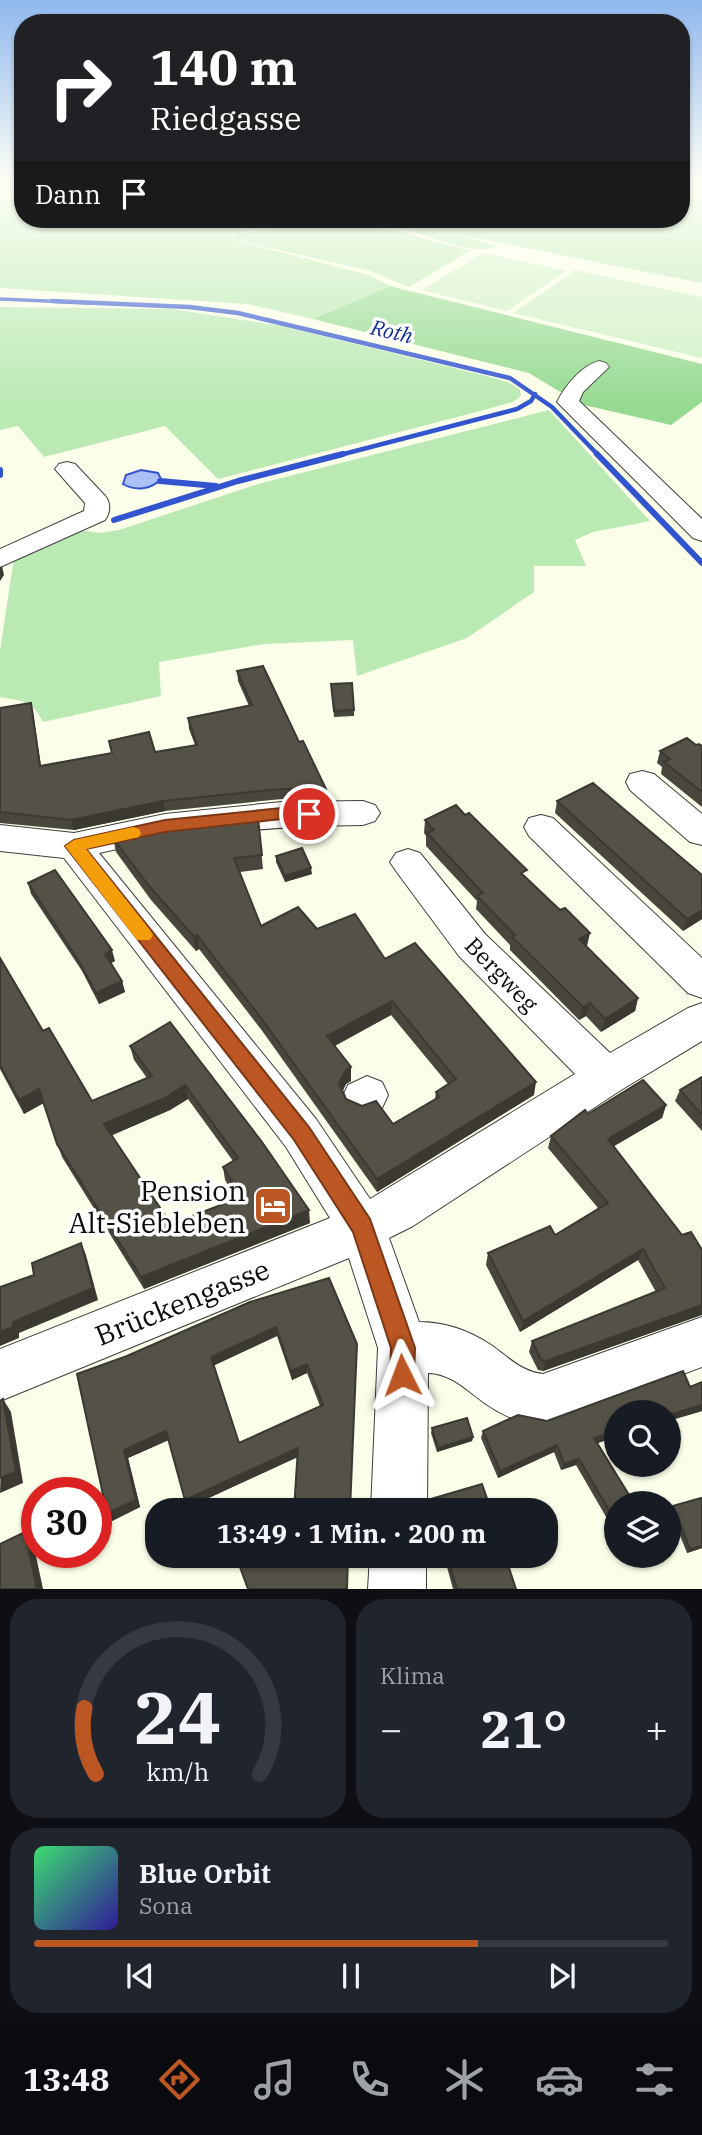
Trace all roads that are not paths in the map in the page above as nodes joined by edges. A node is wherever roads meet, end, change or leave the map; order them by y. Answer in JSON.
{"nodes":[{"id":1,"x":598,"y":367,"type":"dead end"},
{"id":2,"x":66,"y":469,"type":"dead end"},
{"id":3,"x":702,"y":533,"type":"edge"},
{"id":4,"x":0,"y":559,"type":"edge"},
{"id":5,"x":642,"y":782,"type":"dead end"},
{"id":6,"x":363,"y":814,"type":"dead end"},
{"id":7,"x":541,"y":827,"type":"dead end"},
{"id":8,"x":702,"y":833,"type":"edge"},
{"id":9,"x":0,"y":838,"type":"edge"},
{"id":10,"x":74,"y":846,"type":"junction"},
{"id":11,"x":408,"y":862,"type":"dead end"},
{"id":12,"x":702,"y":982,"type":"edge"},
{"id":13,"x":702,"y":1020,"type":"edge"},
{"id":14,"x":606,"y":1077,"type":"junction"},
{"id":15,"x":362,"y":1227,"type":"junction"},
{"id":16,"x":702,"y":1342,"type":"edge"},
{"id":17,"x":403,"y":1348,"type":"junction"},
{"id":18,"x":0,"y":1375,"type":"edge"},
{"id":19,"x":399,"y":1498,"type":"edge"},
{"id":20,"x":397,"y":1568,"type":"edge"},
{"id":21,"x":397,"y":1589,"type":"edge"}],
"edges":[{"from":1,"to":3,"type":"street"},
{"from":2,"to":4,"type":"street"},
{"from":5,"to":8,"type":"street"},
{"from":6,"to":10,"type":"street"},
{"from":7,"to":12,"type":"street"},
{"from":9,"to":10,"type":"street"},
{"from":10,"to":15,"type":"street"},
{"from":11,"to":14,"type":"street","name":"Bergweg"},
{"from":13,"to":14,"type":"street"},
{"from":14,"to":15,"type":"street"},
{"from":15,"to":17,"type":"street"},
{"from":15,"to":18,"type":"street","name":"Brückengasse"},
{"from":16,"to":17,"type":"street"},
{"from":17,"to":19,"type":"street"},
{"from":20,"to":21,"type":"street"}]}
